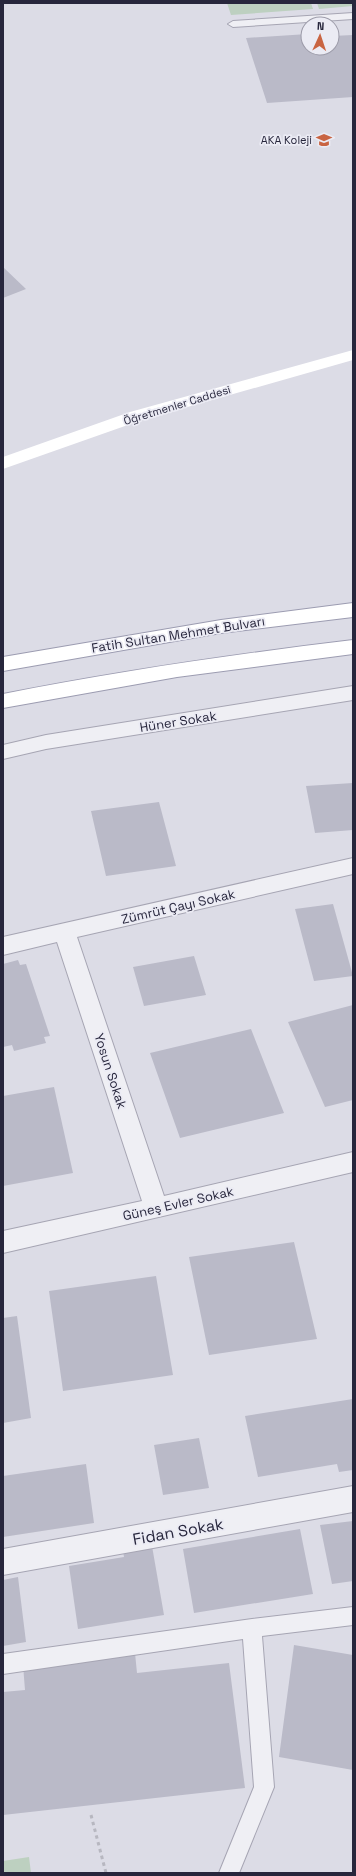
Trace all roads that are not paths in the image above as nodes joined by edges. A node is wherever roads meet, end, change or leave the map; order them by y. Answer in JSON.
{"nodes":[{"id":1,"x":353,"y":16,"type":"edge"},
{"id":2,"x":233,"y":24,"type":"dead end"},
{"id":3,"x":353,"y":355,"type":"edge"},
{"id":4,"x":3,"y":464,"type":"edge"},
{"id":5,"x":353,"y":610,"type":"edge"},
{"id":6,"x":353,"y":647,"type":"edge"},
{"id":7,"x":3,"y":664,"type":"edge"},
{"id":8,"x":353,"y":693,"type":"edge"},
{"id":9,"x":3,"y":701,"type":"edge"},
{"id":10,"x":3,"y":752,"type":"edge"},
{"id":11,"x":353,"y":866,"type":"edge"},
{"id":12,"x":65,"y":933,"type":"junction"},
{"id":13,"x":3,"y":946,"type":"edge"},
{"id":14,"x":353,"y":1162,"type":"edge"},
{"id":15,"x":156,"y":1208,"type":"junction"},
{"id":16,"x":3,"y":1242,"type":"edge"},
{"id":17,"x":353,"y":1499,"type":"edge"},
{"id":18,"x":3,"y":1562,"type":"edge"},
{"id":19,"x":353,"y":1616,"type":"edge"},
{"id":20,"x":252,"y":1628,"type":"junction"},
{"id":21,"x":3,"y":1664,"type":"edge"},
{"id":22,"x":229,"y":1873,"type":"edge"}],
"edges":[{"from":1,"to":2,"type":"lane"},
{"from":3,"to":4,"type":"main road","name":"Öğretmenler Caddesi"},
{"from":5,"to":7,"type":"main road","name":"Fatih Sultan Mehmet Bulvarı"},
{"from":6,"to":9,"type":"main road"},
{"from":8,"to":10,"type":"street","name":"Hüner Sokak"},
{"from":11,"to":12,"type":"street","name":"Zümrüt Çayı Sokak"},
{"from":12,"to":13,"type":"street","name":"Zümrüt Çayı Sokak"},
{"from":12,"to":15,"type":"street","name":"Yosun Sokak"},
{"from":14,"to":15,"type":"street","name":"Güneş Evler Sokak"},
{"from":15,"to":16,"type":"street","name":"Güneş Evler Sokak"},
{"from":17,"to":18,"type":"street","name":"Fidan Sokak"},
{"from":19,"to":20,"type":"lane"},
{"from":20,"to":21,"type":"lane"},
{"from":20,"to":22,"type":"lane"}]}
